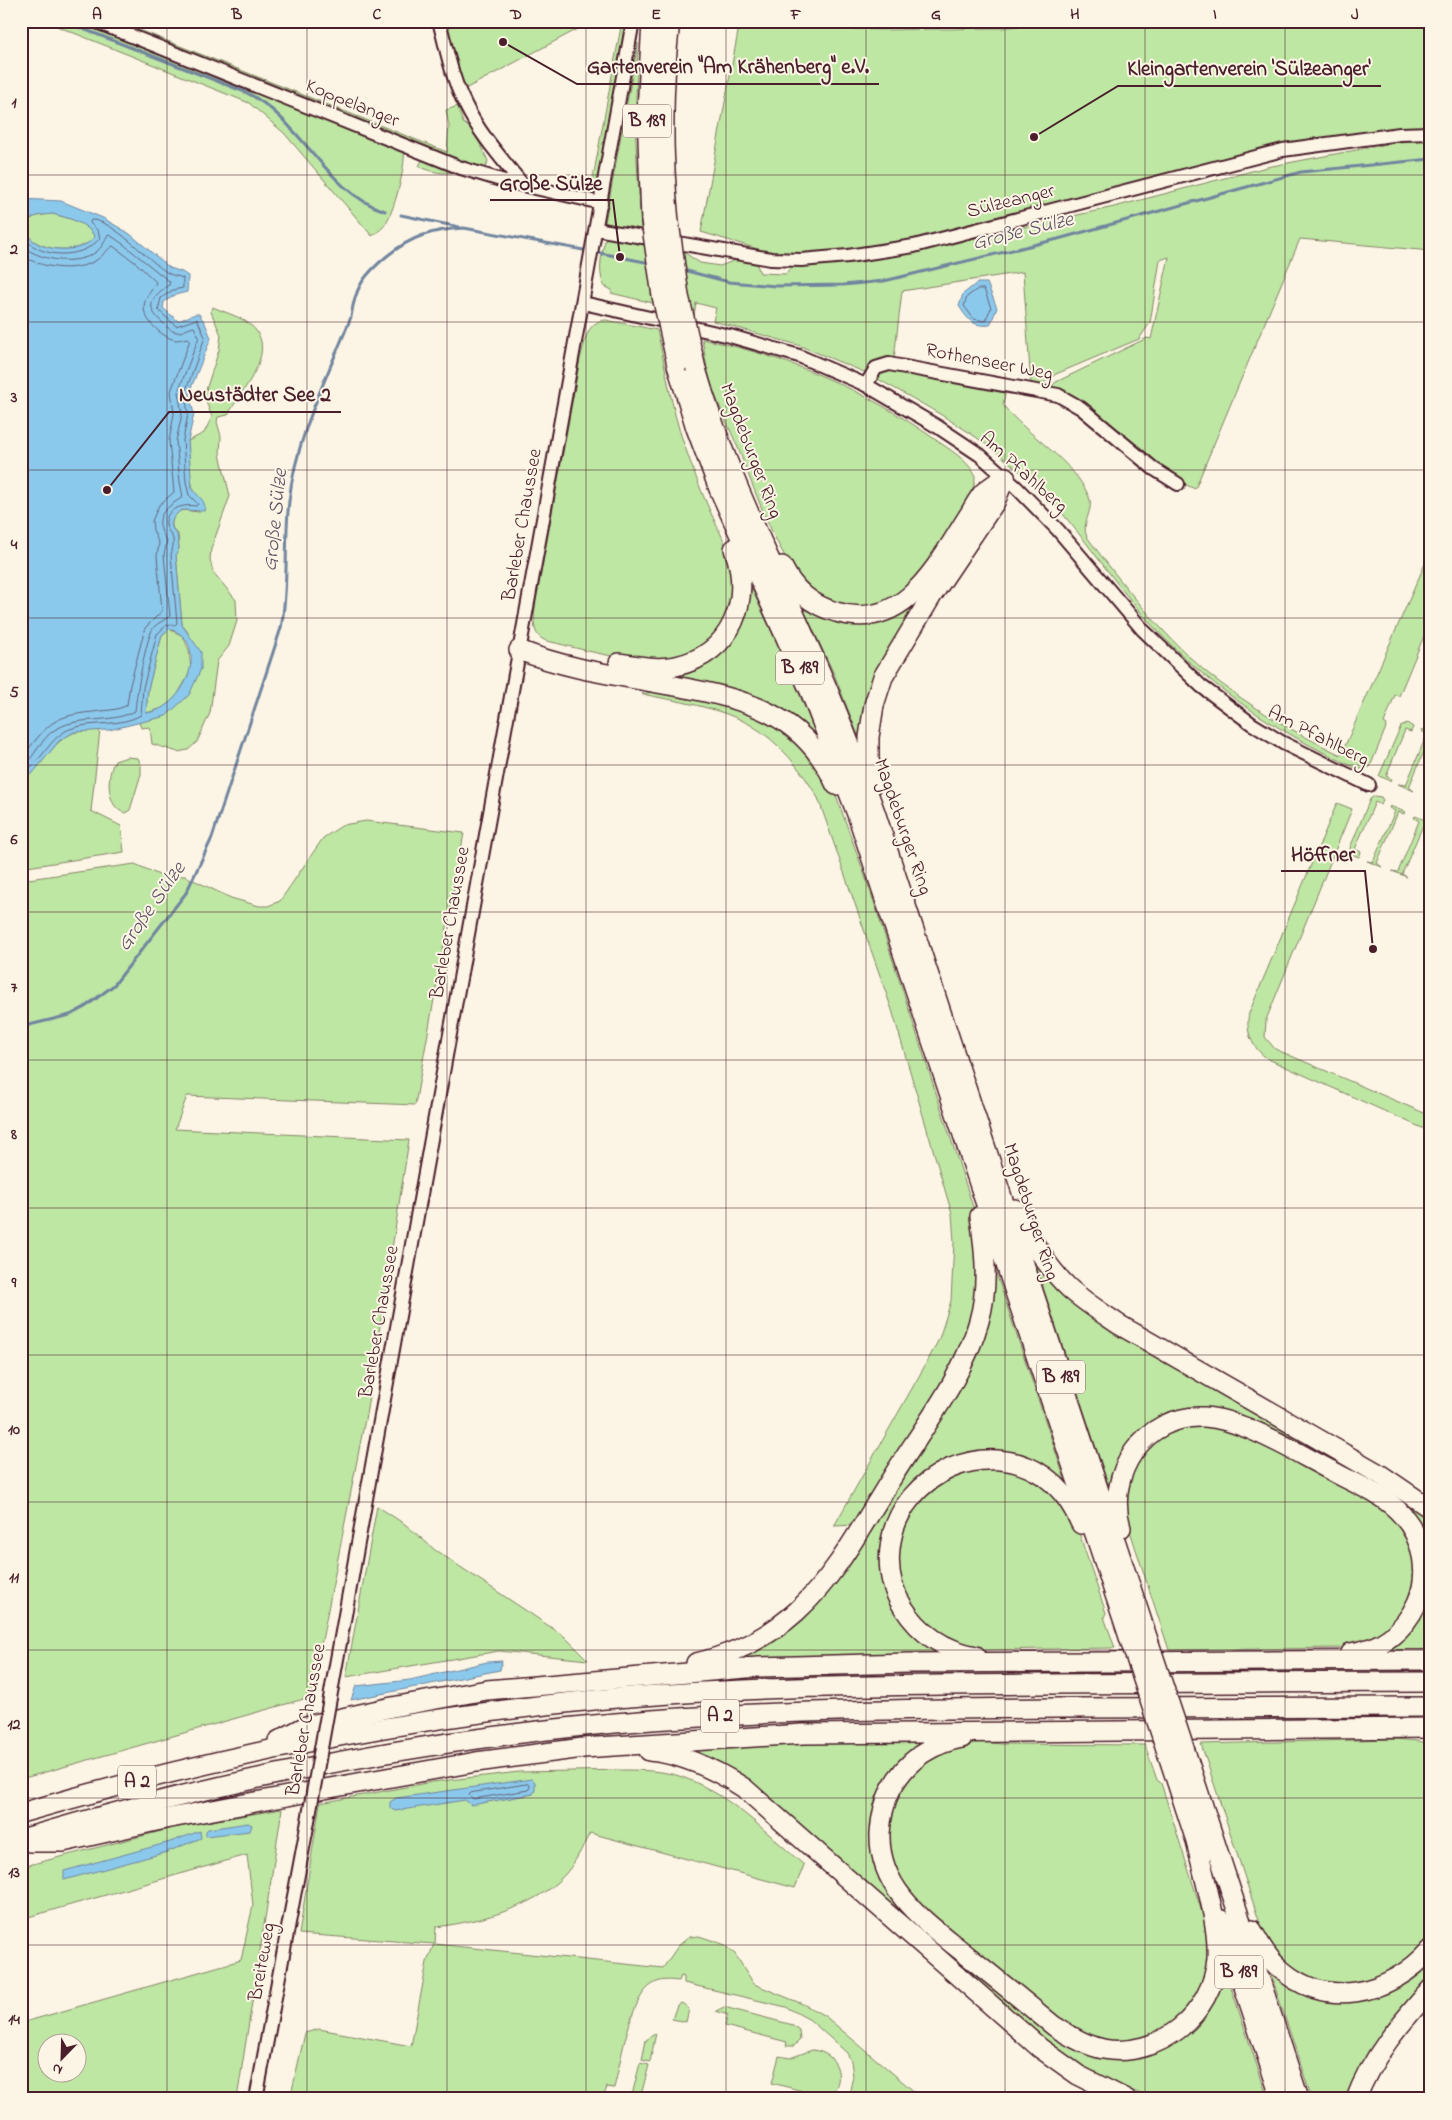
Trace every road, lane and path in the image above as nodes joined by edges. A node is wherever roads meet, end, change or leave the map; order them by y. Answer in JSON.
{"nodes":[{"id":1,"x":94,"y":21,"type":"edge"},
{"id":2,"x":439,"y":21,"type":"edge"},
{"id":3,"x":633,"y":21,"type":"edge"},
{"id":4,"x":652,"y":21,"type":"edge"},
{"id":5,"x":670,"y":21,"type":"edge"},
{"id":6,"x":1431,"y":133,"type":"edge"},
{"id":7,"x":523,"y":184,"type":"junction"},
{"id":8,"x":601,"y":203,"type":"junction"},
{"id":9,"x":660,"y":221,"type":"junction"},
{"id":10,"x":596,"y":229,"type":"junction"},
{"id":11,"x":583,"y":303,"type":"junction"},
{"id":12,"x":866,"y":385,"type":"junction"},
{"id":13,"x":1004,"y":477,"type":"junction"},
{"id":14,"x":1178,"y":484,"type":"dead end"},
{"id":15,"x":719,"y":489,"type":"junction"},
{"id":16,"x":749,"y":516,"type":"junction"},
{"id":17,"x":519,"y":650,"type":"junction"},
{"id":18,"x":1369,"y":785,"type":"dead end"},
{"id":19,"x":869,"y":852,"type":"junction"},
{"id":20,"x":888,"y":854,"type":"junction"},
{"id":21,"x":969,"y":1154,"type":"junction"},
{"id":22,"x":989,"y":1159,"type":"junction"},
{"id":23,"x":1431,"y":1510,"type":"edge"},
{"id":24,"x":1123,"y":1594,"type":"junction"},
{"id":25,"x":1431,"y":1660,"type":"edge"},
{"id":26,"x":1309,"y":1661,"type":"junction"},
{"id":27,"x":1027,"y":1662,"type":"junction"},
{"id":28,"x":649,"y":1675,"type":"junction"},
{"id":29,"x":1431,"y":1682,"type":"edge"},
{"id":30,"x":1431,"y":1707,"type":"edge"},
{"id":31,"x":1375,"y":1728,"type":"junction"},
{"id":32,"x":1431,"y":1728,"type":"edge"},
{"id":33,"x":1008,"y":1731,"type":"junction"},
{"id":34,"x":1431,"y":1739,"type":"edge"},
{"id":35,"x":583,"y":1748,"type":"junction"},
{"id":36,"x":253,"y":1754,"type":"junction"},
{"id":37,"x":1177,"y":1755,"type":"junction"},
{"id":38,"x":21,"y":1813,"type":"edge"},
{"id":39,"x":306,"y":1832,"type":"joint"},
{"id":40,"x":21,"y":1840,"type":"edge"},
{"id":41,"x":1197,"y":1845,"type":"junction"},
{"id":42,"x":1233,"y":1899,"type":"junction"},
{"id":43,"x":1431,"y":1949,"type":"edge"},
{"id":44,"x":1431,"y":1989,"type":"edge"},
{"id":45,"x":256,"y":2099,"type":"edge"},
{"id":46,"x":1126,"y":2099,"type":"edge"},
{"id":47,"x":1281,"y":2099,"type":"edge"},
{"id":48,"x":1299,"y":2099,"type":"edge"},
{"id":49,"x":1356,"y":2099,"type":"edge"}],
"edges":[{"from":1,"to":7,"type":"street","name":"Koppelanger"},
{"from":2,"to":7,"type":"street"},
{"from":3,"to":8,"type":"street","name":"Barleber Chaussee"},
{"from":4,"to":9,"type":"highway","name":"Magdeburger Ring","number":"B 189"},
{"from":5,"to":9,"type":"highway","name":"Magdeburger Ring","number":"B 189"},
{"from":6,"to":10,"type":"street","name":"Sülzeanger"},
{"from":7,"to":8,"type":"street","name":"Koppelanger"},
{"from":8,"to":10,"type":"street","name":"Barleber Chaussee"},
{"from":9,"to":15,"type":"highway","name":"Magdeburger Ring","number":"B 189","bridge":true},
{"from":9,"to":16,"type":"highway","name":"Magdeburger Ring","number":"B 189","bridge":true},
{"from":10,"to":11,"type":"street","name":"Barleber Chaussee"},
{"from":11,"to":12,"type":"street","name":"Am Pfahlberg"},
{"from":11,"to":17,"type":"street","name":"Barleber Chaussee"},
{"from":12,"to":13,"type":"street","name":"Am Pfahlberg"},
{"from":12,"to":14,"type":"street","name":"Rothenseer Weg"},
{"from":13,"to":16,"type":"highway"},
{"from":13,"to":18,"type":"street","name":"Am Pfahlberg"},
{"from":13,"to":20,"type":"highway"},
{"from":15,"to":17,"type":"highway"},
{"from":15,"to":19,"type":"highway","name":"Magdeburger Ring","number":"B 189"},
{"from":16,"to":20,"type":"highway","name":"Magdeburger Ring","number":"B 189"},
{"from":17,"to":19,"type":"highway"},
{"from":17,"to":39,"type":"street","name":"Barleber Chaussee","bridge":true},
{"from":19,"to":21,"type":"highway","name":"Magdeburger Ring","number":"B 189"},
{"from":20,"to":22,"type":"highway","name":"Magdeburger Ring","number":"B 189"},
{"from":21,"to":24,"type":"highway","name":"Magdeburger Ring","number":"B 189"},
{"from":21,"to":28,"type":"highway"},
{"from":22,"to":23,"type":"highway"},
{"from":22,"to":24,"type":"highway","name":"Magdeburger Ring","number":"B 189"},
{"from":24,"to":26,"type":"highway"},
{"from":24,"to":27,"type":"highway"},
{"from":24,"to":37,"type":"highway","name":"Magdeburger Ring","number":"B 189","bridge":true},
{"from":25,"to":26,"type":"highway"},
{"from":26,"to":27,"type":"highway"},
{"from":27,"to":28,"type":"highway"},
{"from":28,"to":36,"type":"highway"},
{"from":29,"to":36,"type":"highway","number":"A 2"},
{"from":30,"to":40,"type":"highway","number":"A 2"},
{"from":31,"to":32,"type":"highway"},
{"from":31,"to":33,"type":"highway"},
{"from":31,"to":34,"type":"highway"},
{"from":33,"to":35,"type":"highway"},
{"from":33,"to":41,"type":"highway"},
{"from":35,"to":40,"type":"highway"},
{"from":35,"to":46,"type":"highway"},
{"from":36,"to":38,"type":"highway","number":"A 2"},
{"from":37,"to":41,"type":"highway","number":"B 189"},
{"from":37,"to":42,"type":"highway","number":"B 189"},
{"from":39,"to":45,"type":"street","name":"Breiteweg"},
{"from":41,"to":47,"type":"highway","number":"B 189"},
{"from":42,"to":43,"type":"highway"},
{"from":42,"to":48,"type":"highway","number":"B 189"},
{"from":44,"to":49,"type":"highway"}]}
